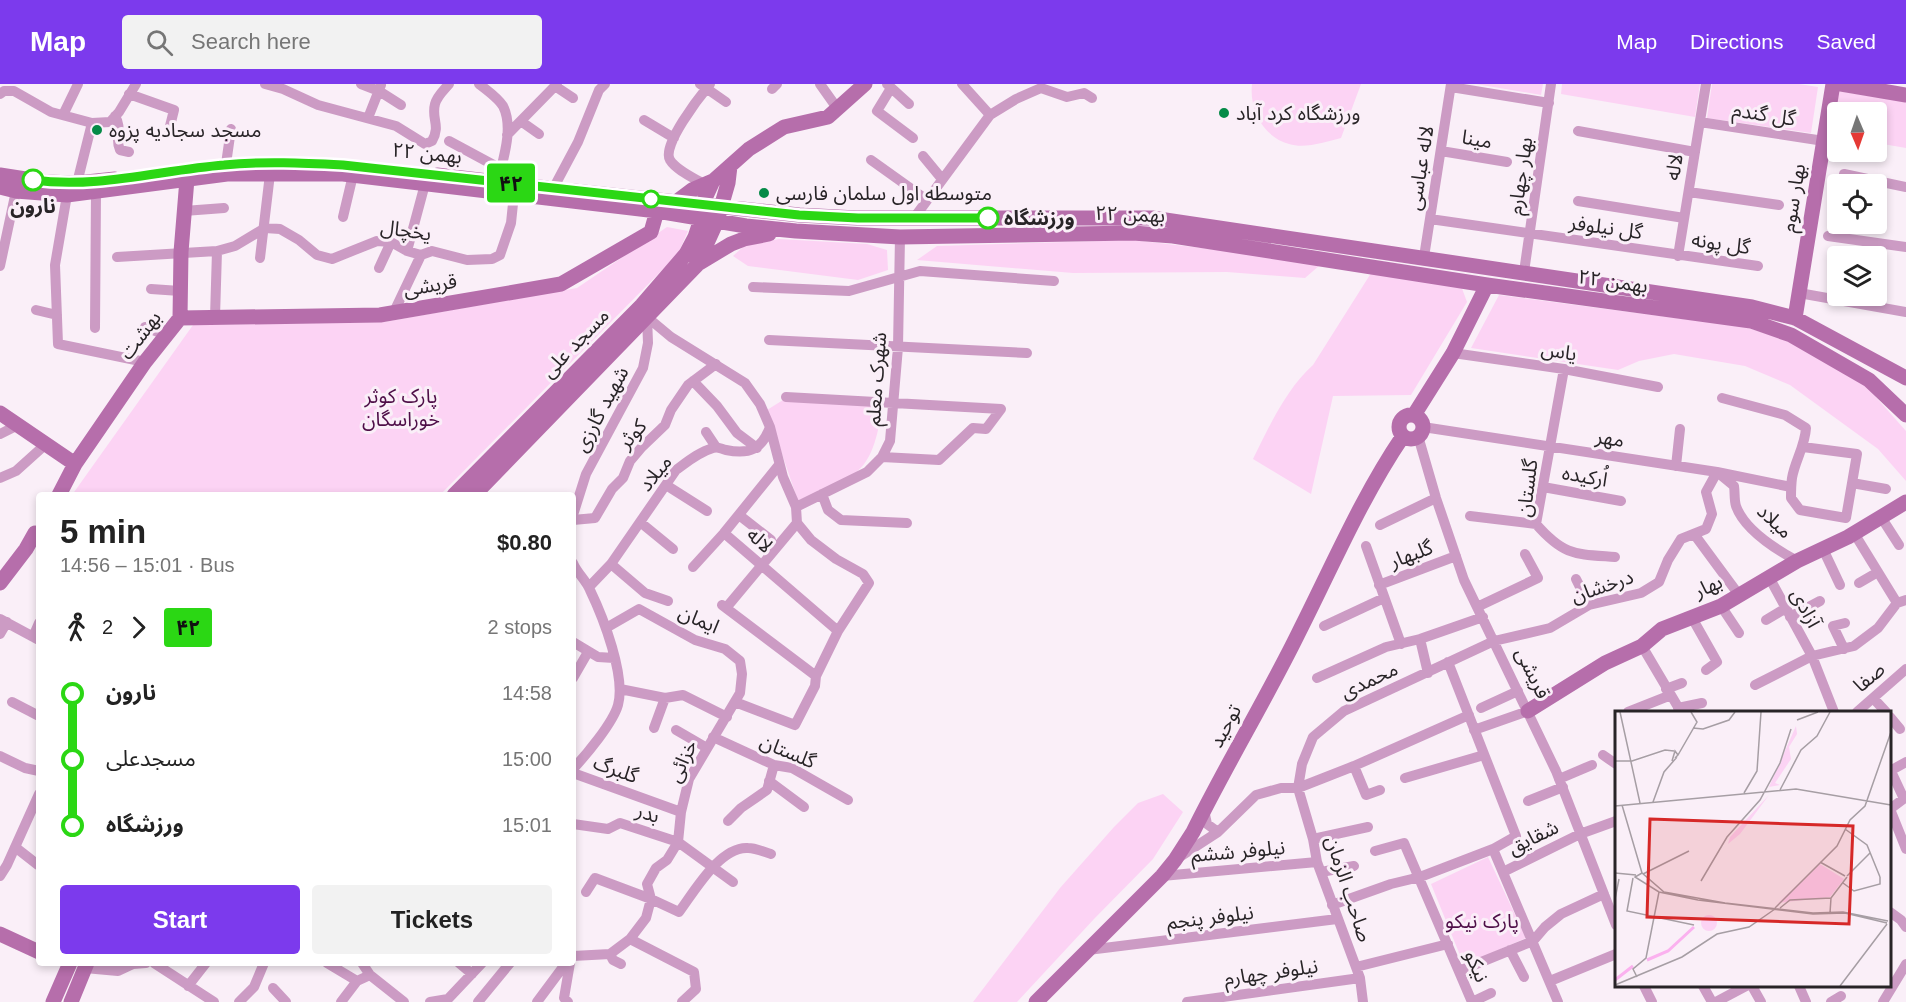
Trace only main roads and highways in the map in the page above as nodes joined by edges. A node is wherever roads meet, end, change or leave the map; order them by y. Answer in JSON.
{"nodes":[{"id":1,"x":865,"y":84,"type":"edge"},
{"id":2,"x":1833,"y":84,"type":"edge"},
{"id":3,"x":1841,"y":84,"type":"edge"},
{"id":4,"x":1906,"y":95,"type":"edge"},
{"id":5,"x":730,"y":166,"type":"junction"},
{"id":6,"x":287,"y":169,"type":"junction"},
{"id":7,"x":0,"y":175,"type":"edge"},
{"id":8,"x":187,"y":179,"type":"junction"},
{"id":9,"x":709,"y":183,"type":"junction"},
{"id":10,"x":0,"y":187,"type":"edge"},
{"id":11,"x":72,"y":189,"type":"junction"},
{"id":12,"x":667,"y":209,"type":"junction"},
{"id":13,"x":702,"y":212,"type":"junction"},
{"id":14,"x":719,"y":214,"type":"junction"},
{"id":15,"x":1143,"y":218,"type":"junction"},
{"id":16,"x":796,"y":231,"type":"junction"},
{"id":17,"x":1142,"y":233,"type":"junction"},
{"id":18,"x":695,"y":237,"type":"junction"},
{"id":19,"x":683,"y":257,"type":"junction"},
{"id":20,"x":697,"y":265,"type":"junction"},
{"id":21,"x":1487,"y":285,"type":"junction"},
{"id":22,"x":180,"y":318,"type":"junction"},
{"id":23,"x":1795,"y":318,"type":"junction"},
{"id":24,"x":1906,"y":378,"type":"edge"},
{"id":25,"x":1903,"y":409,"type":"edge"},
{"id":26,"x":0,"y":413,"type":"edge"},
{"id":27,"x":502,"y":457,"type":"junction"},
{"id":28,"x":75,"y":464,"type":"junction"},
{"id":29,"x":61,"y":492,"type":"edge"},
{"id":30,"x":458,"y":492,"type":"edge"},
{"id":31,"x":476,"y":492,"type":"edge"},
{"id":32,"x":1906,"y":502,"type":"edge"},
{"id":33,"x":36,"y":536,"type":"edge"},
{"id":34,"x":0,"y":583,"type":"edge"},
{"id":35,"x":1528,"y":711,"type":"road end"},
{"id":36,"x":0,"y":934,"type":"edge"},
{"id":37,"x":36,"y":951,"type":"edge"},
{"id":38,"x":65,"y":966,"type":"edge"},
{"id":39,"x":86,"y":966,"type":"edge"},
{"id":40,"x":53,"y":1002,"type":"edge"},
{"id":41,"x":71,"y":1002,"type":"edge"},
{"id":42,"x":1036,"y":1002,"type":"edge"}],
"edges":[{"from":1,"to":5,"type":"main road"},
{"from":2,"to":23,"type":"main road","name":"بهار سوم"},
{"from":3,"to":4,"type":"main road"},
{"from":5,"to":9,"type":"main road"},
{"from":5,"to":14,"type":"main road"},
{"from":6,"to":8,"type":"main road","name":"۲۲ بهمن"},
{"from":6,"to":11,"type":"main road","name":"۲۲ بهمن"},
{"from":6,"to":12,"type":"main road","name":"۲۲ بهمن"},
{"from":6,"to":12,"type":"main road","name":"۲۲ بهمن"},
{"from":7,"to":11,"type":"main road","name":"۲۲ بهمن"},
{"from":8,"to":11,"type":"main road","name":"۲۲ بهمن"},
{"from":8,"to":22,"type":"main road","name":"بهشت"},
{"from":9,"to":12,"type":"main road"},
{"from":9,"to":13,"type":"main road","name":"مسجد علی"},
{"from":10,"to":11,"type":"main road","name":"۲۲ بهمن"},
{"from":12,"to":13,"type":"main road","name":"۲۲ بهمن"},
{"from":12,"to":18,"type":"main road"},
{"from":12,"to":22,"type":"main road","name":"قریشی"},
{"from":13,"to":14,"type":"main road","name":"۲۲ بهمن"},
{"from":13,"to":18,"type":"main road","name":"مسجد علی"},
{"from":14,"to":15,"type":"main road","name":"۲۲ بهمن"},
{"from":14,"to":16,"type":"main road","name":"۲۲ بهمن"},
{"from":14,"to":20,"type":"main road"},
{"from":15,"to":17,"type":"main road"},
{"from":15,"to":23,"type":"main road","name":"۲۲ بهمن"},
{"from":16,"to":17,"type":"main road","name":"۲۲ بهمن"},
{"from":16,"to":20,"type":"main road"},
{"from":17,"to":21,"type":"main road","name":"۲۲ بهمن"},
{"from":18,"to":19,"type":"main road","name":"مسجد علی"},
{"from":19,"to":20,"type":"main road"},
{"from":19,"to":27,"type":"main road","name":"مسجد علی"},
{"from":20,"to":27,"type":"main road","name":"مسجد علی"},
{"from":21,"to":25,"type":"main road","name":"۲۲ بهمن"},
{"from":21,"to":42,"type":"main road","name":"توحید"},
{"from":22,"to":28,"type":"main road","name":"بهشت"},
{"from":23,"to":24,"type":"main road","name":"۲۲ بهمن"},
{"from":26,"to":28,"type":"main road"},
{"from":27,"to":30,"type":"main road","name":"مسجد علی"},
{"from":27,"to":31,"type":"main road","name":"مسجد علی"},
{"from":28,"to":29,"type":"main road","name":"بهشت"},
{"from":32,"to":35,"type":"main road","name":"بهار"},
{"from":33,"to":34,"type":"main road"},
{"from":36,"to":37,"type":"main road"},
{"from":38,"to":40,"type":"main road"},
{"from":39,"to":41,"type":"main road"}]}
